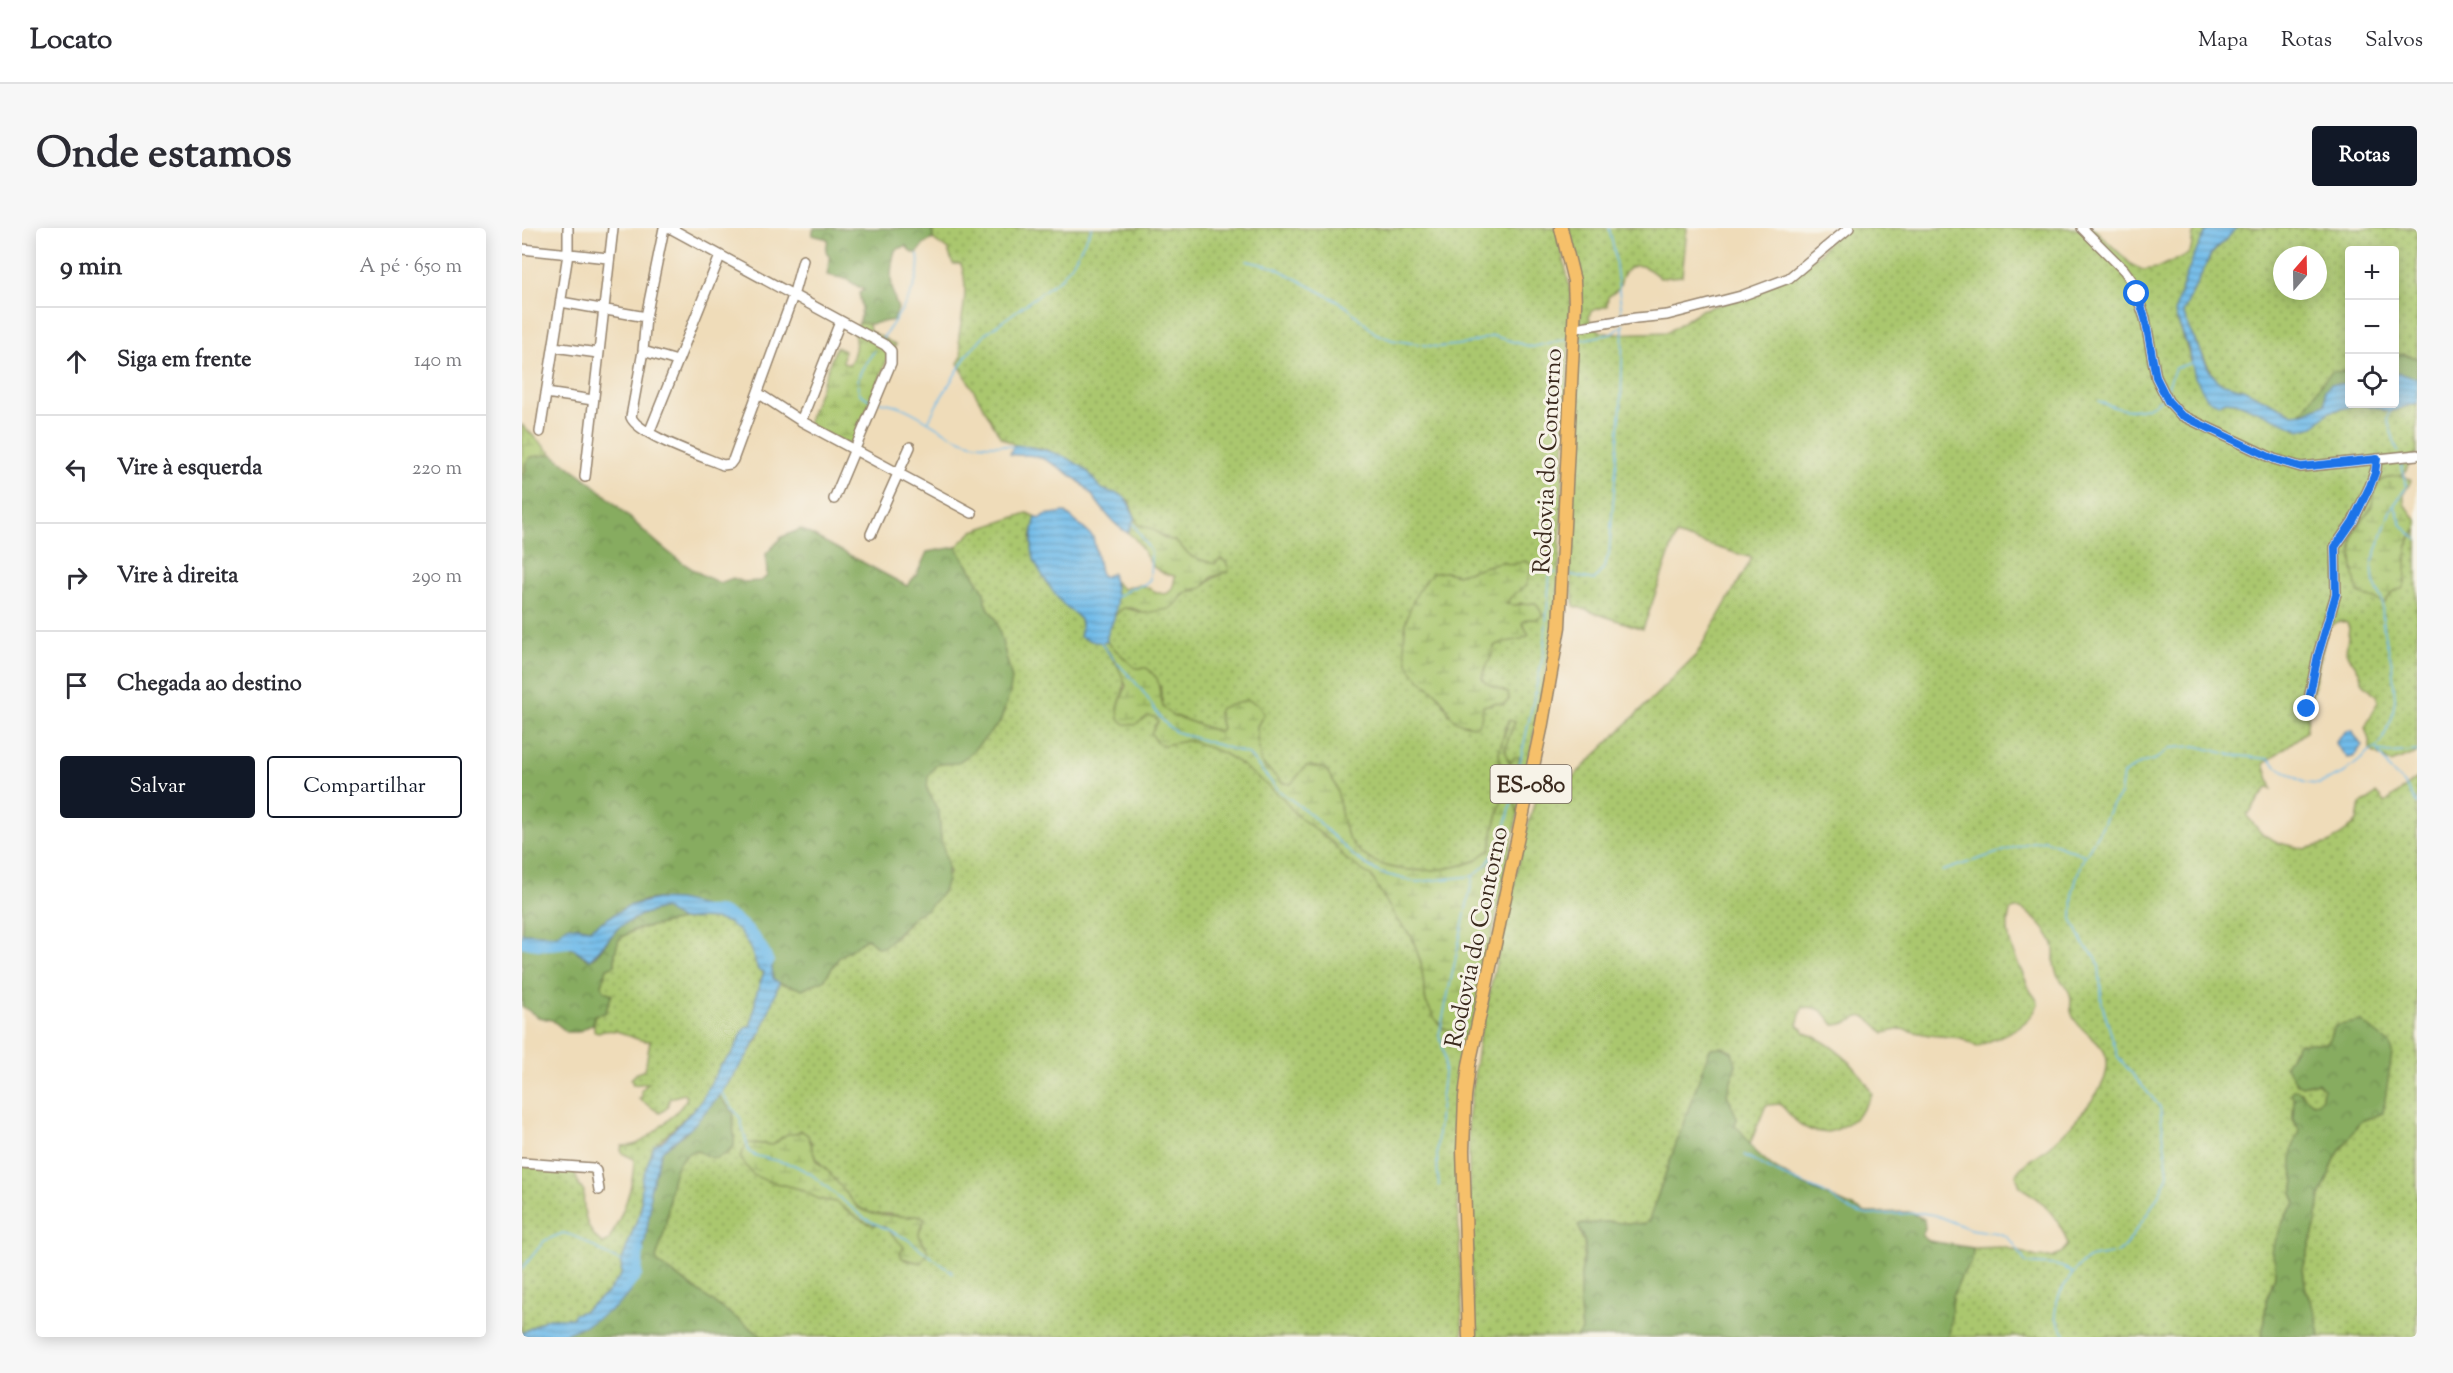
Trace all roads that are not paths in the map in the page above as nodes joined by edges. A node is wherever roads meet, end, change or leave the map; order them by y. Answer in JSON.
{"nodes":[{"id":1,"x":568,"y":228,"type":"edge"},
{"id":2,"x":613,"y":228,"type":"edge"},
{"id":3,"x":664,"y":228,"type":"edge"},
{"id":4,"x":670,"y":228,"type":"edge"},
{"id":5,"x":1562,"y":228,"type":"edge"},
{"id":6,"x":1849,"y":228,"type":"edge"},
{"id":7,"x":2082,"y":228,"type":"edge"},
{"id":8,"x":522,"y":249,"type":"edge"},
{"id":9,"x":568,"y":254,"type":"junction"},
{"id":10,"x":720,"y":256,"type":"junction"},
{"id":11,"x":608,"y":258,"type":"junction"},
{"id":12,"x":804,"y":260,"type":"dead end"},
{"id":13,"x":793,"y":296,"type":"junction"},
{"id":14,"x":561,"y":302,"type":"junction"},
{"id":15,"x":603,"y":309,"type":"junction"},
{"id":16,"x":646,"y":317,"type":"junction"},
{"id":17,"x":840,"y":322,"type":"junction"},
{"id":18,"x":1575,"y":328,"type":"junction"},
{"id":19,"x":554,"y":347,"type":"junction"},
{"id":20,"x":643,"y":351,"type":"junction"},
{"id":21,"x":598,"y":353,"type":"junction"},
{"id":22,"x":677,"y":361,"type":"junction"},
{"id":23,"x":546,"y":393,"type":"junction"},
{"id":24,"x":758,"y":393,"type":"junction"},
{"id":25,"x":593,"y":400,"type":"junction"},
{"id":26,"x":801,"y":421,"type":"junction"},
{"id":27,"x":540,"y":432,"type":"dead end"},
{"id":28,"x":649,"y":433,"type":"junction"},
{"id":29,"x":910,"y":447,"type":"dead end"},
{"id":30,"x":854,"y":449,"type":"junction"},
{"id":31,"x":2417,"y":455,"type":"edge"},
{"id":32,"x":2377,"y":459,"type":"junction"},
{"id":33,"x":898,"y":473,"type":"junction"},
{"id":34,"x":585,"y":477,"type":"dead end"},
{"id":35,"x":834,"y":499,"type":"dead end"},
{"id":36,"x":972,"y":513,"type":"dead end"},
{"id":37,"x":871,"y":534,"type":"dead end"},
{"id":38,"x":2307,"y":709,"type":"dead end"},
{"id":39,"x":522,"y":1162,"type":"edge"},
{"id":40,"x":599,"y":1190,"type":"dead end"},
{"id":41,"x":1469,"y":1337,"type":"edge"}],
"edges":[{"from":1,"to":9,"type":"street"},
{"from":2,"to":11,"type":"street"},
{"from":3,"to":16,"type":"street"},
{"from":4,"to":10,"type":"street"},
{"from":5,"to":18,"type":"main road","name":"Rodovia do Contorno","number":"ES-080"},
{"from":6,"to":18,"type":"street"},
{"from":7,"to":32,"type":"street"},
{"from":8,"to":9,"type":"street"},
{"from":9,"to":11,"type":"street"},
{"from":9,"to":14,"type":"street"},
{"from":10,"to":13,"type":"street"},
{"from":10,"to":22,"type":"street"},
{"from":11,"to":15,"type":"street"},
{"from":12,"to":13,"type":"street"},
{"from":13,"to":17,"type":"street"},
{"from":13,"to":24,"type":"street"},
{"from":14,"to":15,"type":"street"},
{"from":14,"to":19,"type":"street"},
{"from":15,"to":16,"type":"street"},
{"from":15,"to":21,"type":"street"},
{"from":16,"to":20,"type":"street"},
{"from":17,"to":26,"type":"street"},
{"from":17,"to":30,"type":"street"},
{"from":18,"to":41,"type":"main road","name":"Rodovia do Contorno","number":"ES-080"},
{"from":19,"to":21,"type":"street"},
{"from":19,"to":23,"type":"street"},
{"from":20,"to":22,"type":"street"},
{"from":20,"to":28,"type":"street"},
{"from":21,"to":25,"type":"street"},
{"from":22,"to":28,"type":"street"},
{"from":23,"to":25,"type":"street"},
{"from":23,"to":27,"type":"street"},
{"from":24,"to":26,"type":"street"},
{"from":24,"to":28,"type":"street"},
{"from":25,"to":34,"type":"street"},
{"from":26,"to":30,"type":"street"},
{"from":29,"to":33,"type":"street"},
{"from":30,"to":33,"type":"street"},
{"from":30,"to":35,"type":"street"},
{"from":31,"to":32,"type":"street"},
{"from":32,"to":38,"type":"street"},
{"from":33,"to":36,"type":"street"},
{"from":33,"to":37,"type":"street"},
{"from":39,"to":40,"type":"street"}]}
